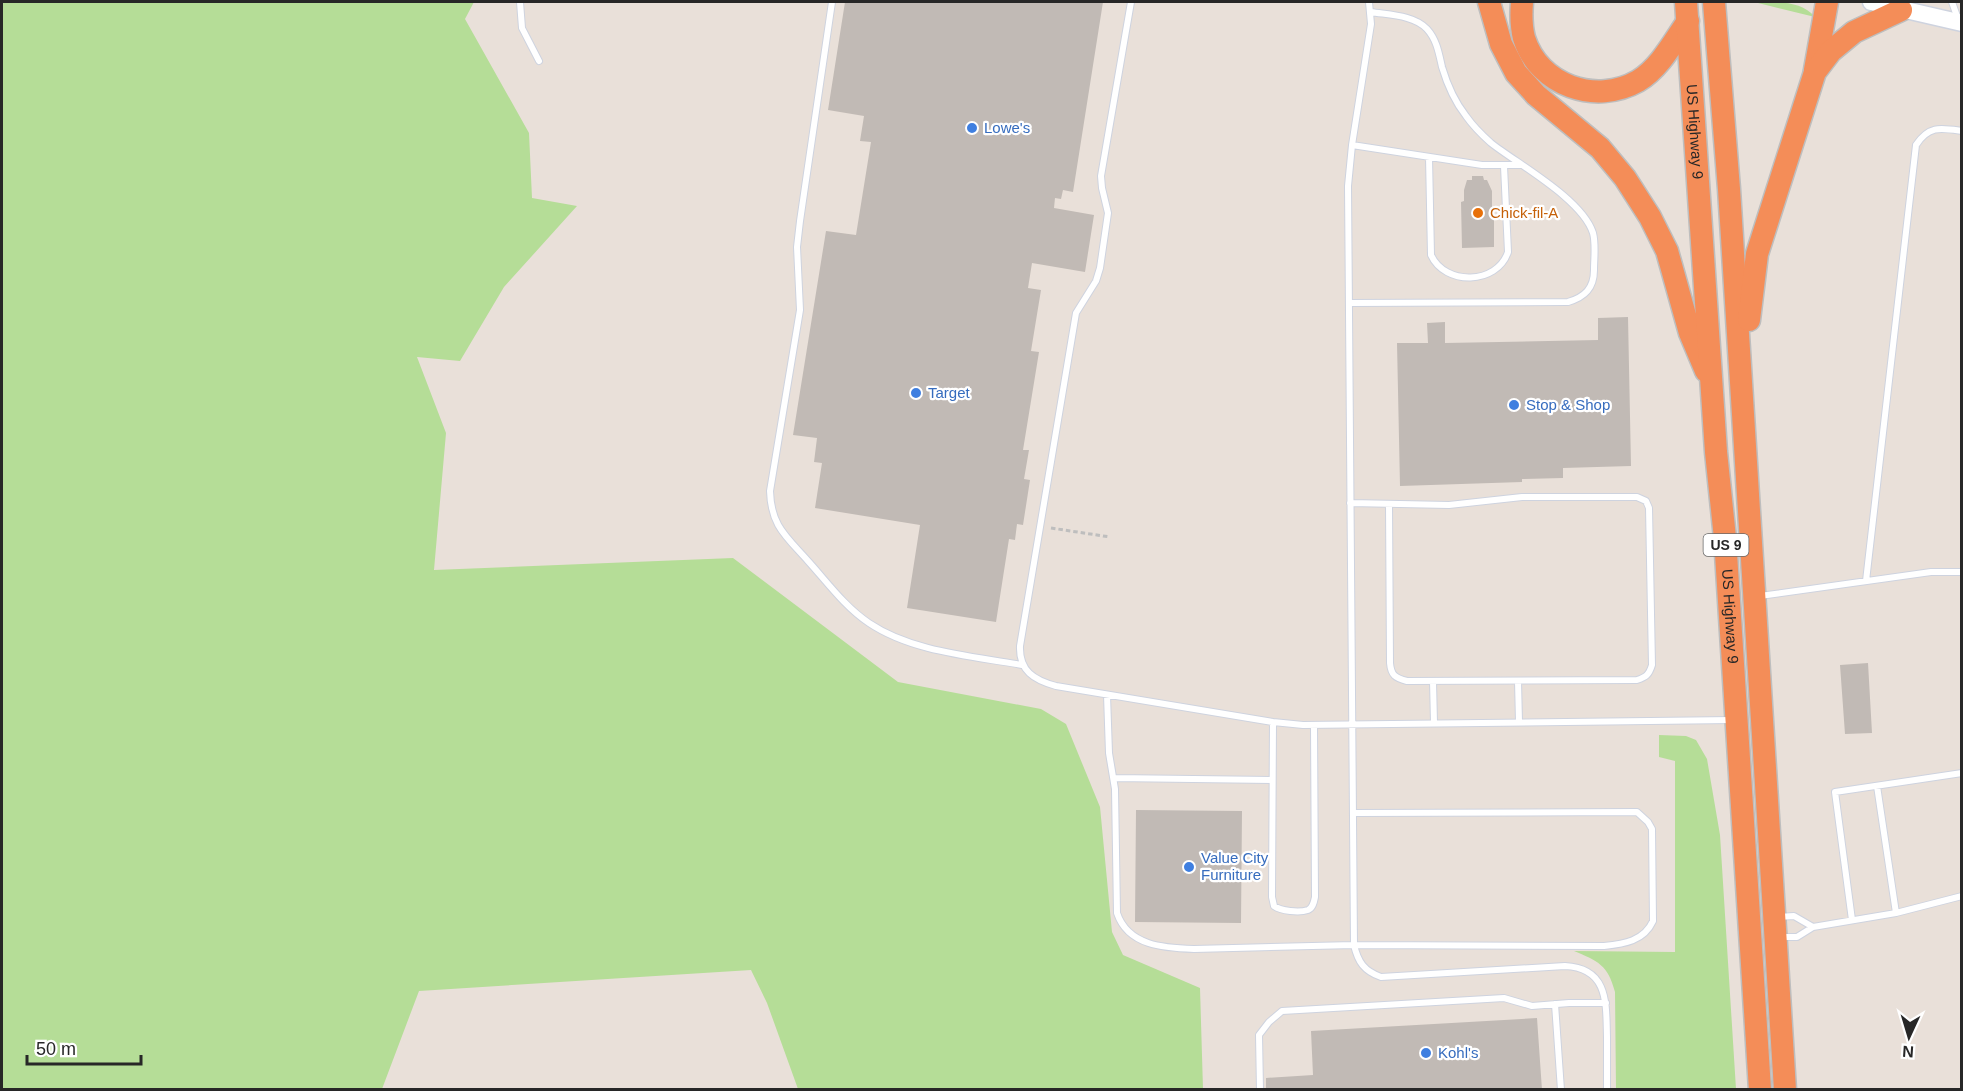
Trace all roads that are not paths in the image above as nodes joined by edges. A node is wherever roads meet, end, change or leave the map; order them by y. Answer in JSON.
{"nodes":[{"id":1,"x":520,"y":2,"type":"edge"},
{"id":2,"x":832,"y":2,"type":"edge"},
{"id":3,"x":1131,"y":2,"type":"edge"},
{"id":4,"x":1369,"y":2,"type":"edge"},
{"id":5,"x":1489,"y":2,"type":"edge"},
{"id":6,"x":1522,"y":2,"type":"edge"},
{"id":7,"x":1714,"y":2,"type":"edge"},
{"id":8,"x":1827,"y":2,"type":"edge"},
{"id":9,"x":1871,"y":2,"type":"edge"},
{"id":10,"x":1952,"y":2,"type":"edge"},
{"id":11,"x":1905,"y":6,"type":"edge"},
{"id":12,"x":1687,"y":11,"type":"edge"},
{"id":13,"x":1371,"y":12,"type":"junction"},
{"id":14,"x":1960,"y":23,"type":"edge"},
{"id":15,"x":539,"y":61,"type":"dead end"},
{"id":16,"x":1815,"y":72,"type":"junction"},
{"id":17,"x":1962,"y":131,"type":"edge"},
{"id":18,"x":1352,"y":145,"type":"junction"},
{"id":19,"x":1429,"y":156,"type":"junction"},
{"id":20,"x":1521,"y":165,"type":"junction"},
{"id":21,"x":1504,"y":166,"type":"junction"},
{"id":22,"x":1349,"y":303,"type":"junction"},
{"id":23,"x":1742,"y":381,"type":"junction"},
{"id":24,"x":1712,"y":386,"type":"junction"},
{"id":25,"x":1350,"y":503,"type":"junction"},
{"id":26,"x":1389,"y":504,"type":"junction"},
{"id":27,"x":1962,"y":573,"type":"edge"},
{"id":28,"x":1866,"y":581,"type":"junction"},
{"id":29,"x":1755,"y":597,"type":"junction"},
{"id":30,"x":1022,"y":665,"type":"junction"},
{"id":31,"x":1433,"y":681,"type":"junction"},
{"id":32,"x":1518,"y":681,"type":"junction"},
{"id":33,"x":1107,"y":695,"type":"junction"},
{"id":34,"x":1737,"y":720,"type":"junction"},
{"id":35,"x":1273,"y":722,"type":"junction"},
{"id":36,"x":1519,"y":722,"type":"junction"},
{"id":37,"x":1434,"y":723,"type":"junction"},
{"id":38,"x":1352,"y":724,"type":"junction"},
{"id":39,"x":1314,"y":725,"type":"junction"},
{"id":40,"x":1962,"y":773,"type":"edge"},
{"id":41,"x":1114,"y":778,"type":"junction"},
{"id":42,"x":1272,"y":780,"type":"junction"},
{"id":43,"x":1877,"y":786,"type":"junction"},
{"id":44,"x":1353,"y":813,"type":"junction"},
{"id":45,"x":1962,"y":896,"type":"edge"},
{"id":46,"x":1896,"y":913,"type":"junction"},
{"id":47,"x":1852,"y":920,"type":"junction"},
{"id":48,"x":1774,"y":927,"type":"junction"},
{"id":49,"x":1813,"y":927,"type":"junction"},
{"id":50,"x":1354,"y":945,"type":"junction"},
{"id":51,"x":1606,"y":1003,"type":"junction"},
{"id":52,"x":1555,"y":1004,"type":"junction"},
{"id":53,"x":1260,"y":1089,"type":"edge"},
{"id":54,"x":1562,"y":1089,"type":"edge"},
{"id":55,"x":1607,"y":1089,"type":"edge"},
{"id":56,"x":1760,"y":1089,"type":"edge"},
{"id":57,"x":1785,"y":1089,"type":"edge"}],
"edges":[{"from":1,"to":15,"type":"lane"},
{"from":2,"to":30,"type":"lane"},
{"from":3,"to":30,"type":"lane"},
{"from":4,"to":13,"type":"lane"},
{"from":5,"to":24,"type":"highway"},
{"from":6,"to":12,"type":"highway"},
{"from":7,"to":23,"type":"highway","name":"US Highway 9","number":"US 9"},
{"from":8,"to":16,"type":"highway"},
{"from":9,"to":11,"type":"street"},
{"from":10,"to":14,"type":"lane"},
{"from":11,"to":14,"type":"street"},
{"from":11,"to":16,"type":"highway"},
{"from":12,"to":24,"type":"highway","name":"US Highway 9","number":"US 9"},
{"from":13,"to":18,"type":"lane"},
{"from":13,"to":20,"type":"lane"},
{"from":16,"to":23,"type":"highway"},
{"from":17,"to":28,"type":"lane"},
{"from":18,"to":19,"type":"lane"},
{"from":18,"to":22,"type":"lane"},
{"from":19,"to":21,"type":"lane"},
{"from":19,"to":21,"type":"lane"},
{"from":20,"to":21,"type":"lane"},
{"from":20,"to":22,"type":"lane"},
{"from":22,"to":25,"type":"lane"},
{"from":23,"to":29,"type":"highway","name":"US Highway 9","number":"US 9"},
{"from":24,"to":34,"type":"highway","name":"US Highway 9","number":"US 9"},
{"from":25,"to":26,"type":"lane"},
{"from":25,"to":38,"type":"lane"},
{"from":26,"to":31,"type":"lane"},
{"from":26,"to":32,"type":"lane"},
{"from":27,"to":28,"type":"lane"},
{"from":28,"to":29,"type":"lane"},
{"from":29,"to":48,"type":"highway","name":"US Highway 9","number":"US 9"},
{"from":30,"to":33,"type":"lane"},
{"from":31,"to":32,"type":"lane"},
{"from":31,"to":37,"type":"lane"},
{"from":32,"to":36,"type":"lane"},
{"from":33,"to":35,"type":"lane"},
{"from":33,"to":41,"type":"lane"},
{"from":34,"to":36,"type":"lane"},
{"from":34,"to":56,"type":"highway","name":"US Highway 9","number":"US 9"},
{"from":35,"to":39,"type":"lane"},
{"from":35,"to":42,"type":"lane"},
{"from":36,"to":37,"type":"lane"},
{"from":37,"to":38,"type":"lane"},
{"from":38,"to":39,"type":"lane"},
{"from":38,"to":44,"type":"lane"},
{"from":39,"to":42,"type":"lane"},
{"from":40,"to":43,"type":"lane"},
{"from":41,"to":42,"type":"lane"},
{"from":41,"to":50,"type":"lane"},
{"from":43,"to":46,"type":"lane"},
{"from":43,"to":47,"type":"lane"},
{"from":44,"to":50,"type":"lane"},
{"from":44,"to":50,"type":"lane"},
{"from":45,"to":46,"type":"lane"},
{"from":46,"to":47,"type":"lane"},
{"from":47,"to":49,"type":"lane"},
{"from":48,"to":49,"type":"lane"},
{"from":48,"to":49,"type":"lane"},
{"from":48,"to":57,"type":"highway","name":"US Highway 9","number":"US 9"},
{"from":50,"to":51,"type":"lane"},
{"from":51,"to":52,"type":"lane"},
{"from":51,"to":55,"type":"lane"},
{"from":52,"to":53,"type":"lane"},
{"from":52,"to":54,"type":"lane"}]}
